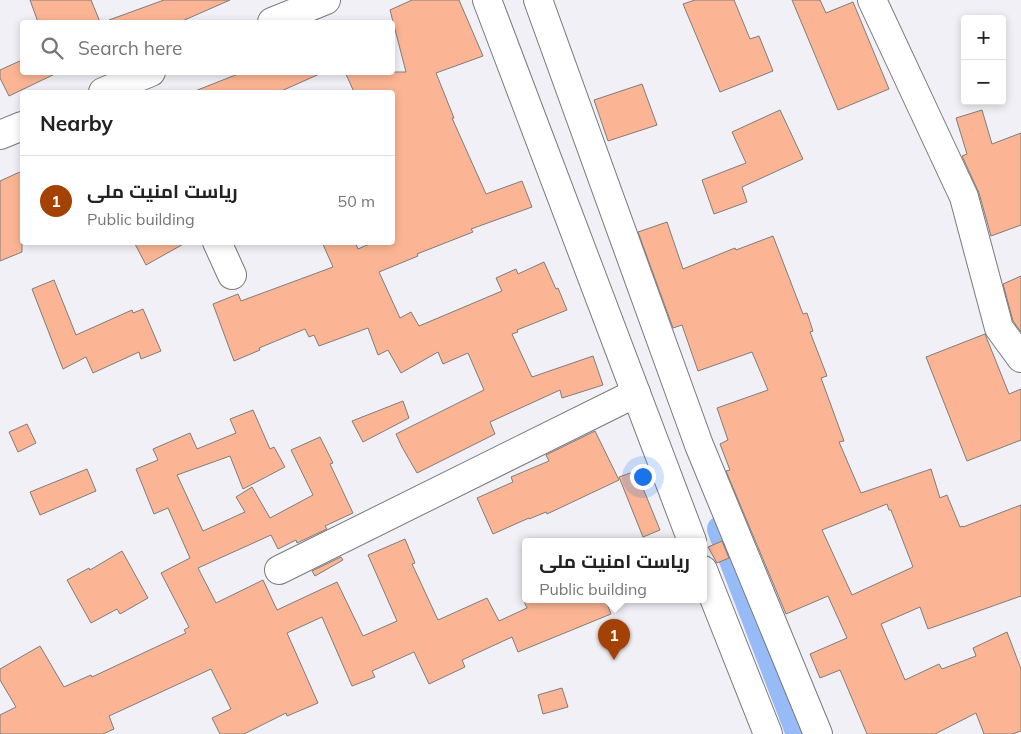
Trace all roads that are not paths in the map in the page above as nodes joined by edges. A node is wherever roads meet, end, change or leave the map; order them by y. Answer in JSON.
{"nodes":[{"id":1,"x":326,"y":0,"type":"edge"},
{"id":2,"x":487,"y":0,"type":"edge"},
{"id":3,"x":538,"y":0,"type":"edge"},
{"id":4,"x":872,"y":0,"type":"edge"},
{"id":5,"x":277,"y":20,"type":"edge"},
{"id":6,"x":148,"y":80,"type":"edge"},
{"id":7,"x":110,"y":90,"type":"edge"},
{"id":8,"x":20,"y":127,"type":"edge"},
{"id":9,"x":0,"y":135,"type":"edge"},
{"id":10,"x":219,"y":245,"type":"edge"},
{"id":11,"x":232,"y":275,"type":"dead end"},
{"id":12,"x":1021,"y":358,"type":"edge"},
{"id":13,"x":636,"y":394,"type":"junction"},
{"id":14,"x":691,"y":538,"type":"edge"},
{"id":15,"x":279,"y":570,"type":"dead end"},
{"id":16,"x":707,"y":580,"type":"edge"},
{"id":17,"x":768,"y":734,"type":"edge"},
{"id":18,"x":818,"y":734,"type":"edge"}],
"edges":[{"from":1,"to":5,"type":"street"},
{"from":2,"to":13,"type":"street"},
{"from":3,"to":18,"type":"street"},
{"from":4,"to":12,"type":"street"},
{"from":6,"to":7,"type":"street"},
{"from":8,"to":9,"type":"street"},
{"from":10,"to":11,"type":"street"},
{"from":13,"to":14,"type":"street"},
{"from":13,"to":15,"type":"street"},
{"from":16,"to":17,"type":"street"}]}
